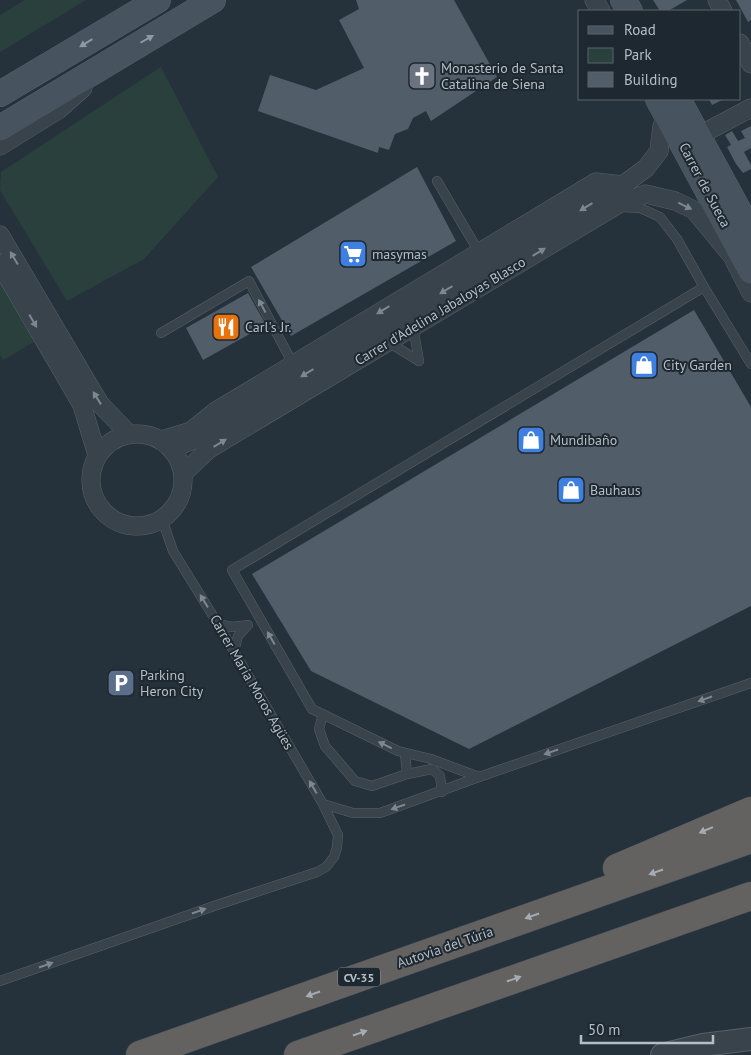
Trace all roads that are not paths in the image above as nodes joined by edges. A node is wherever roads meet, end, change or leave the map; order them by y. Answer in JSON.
{"nodes":[{"id":1,"x":158,"y":0,"type":"edge"},
{"id":2,"x":213,"y":0,"type":"edge"},
{"id":3,"x":741,"y":45,"type":"edge"},
{"id":4,"x":123,"y":53,"type":"junction"},
{"id":5,"x":751,"y":64,"type":"edge"},
{"id":6,"x":0,"y":94,"type":"edge"},
{"id":7,"x":649,"y":100,"type":"edge"},
{"id":8,"x":659,"y":100,"type":"edge"},
{"id":9,"x":679,"y":100,"type":"edge"},
{"id":10,"x":751,"y":108,"type":"edge"},
{"id":11,"x":662,"y":126,"type":"junction"},
{"id":12,"x":0,"y":128,"type":"edge"},
{"id":13,"x":698,"y":136,"type":"junction"},
{"id":14,"x":0,"y":146,"type":"edge"},
{"id":15,"x":437,"y":181,"type":"dead end"},
{"id":16,"x":623,"y":185,"type":"junction"},
{"id":17,"x":615,"y":206,"type":"junction"},
{"id":18,"x":705,"y":224,"type":"joint"},
{"id":19,"x":751,"y":233,"type":"edge"},
{"id":20,"x":0,"y":235,"type":"edge"},
{"id":21,"x":479,"y":252,"type":"junction"},
{"id":22,"x":0,"y":264,"type":"edge"},
{"id":23,"x":742,"y":264,"type":"edge"},
{"id":24,"x":704,"y":287,"type":"junction"},
{"id":25,"x":751,"y":293,"type":"edge"},
{"id":26,"x":413,"y":328,"type":"junction"},
{"id":27,"x":161,"y":333,"type":"dead end"},
{"id":28,"x":388,"y":342,"type":"junction"},
{"id":29,"x":293,"y":364,"type":"junction"},
{"id":30,"x":751,"y":364,"type":"edge"},
{"id":31,"x":129,"y":434,"type":"junction"},
{"id":32,"x":166,"y":445,"type":"junction"},
{"id":33,"x":97,"y":455,"type":"junction"},
{"id":34,"x":183,"y":474,"type":"junction"},
{"id":35,"x":162,"y":519,"type":"junction"},
{"id":36,"x":259,"y":617,"type":"junction"},
{"id":37,"x":218,"y":624,"type":"junction"},
{"id":38,"x":248,"y":625,"type":"junction"},
{"id":39,"x":234,"y":651,"type":"junction"},
{"id":40,"x":751,"y":684,"type":"edge"},
{"id":41,"x":323,"y":714,"type":"junction"},
{"id":42,"x":404,"y":753,"type":"junction"},
{"id":43,"x":407,"y":774,"type":"junction"},
{"id":44,"x":479,"y":777,"type":"junction"},
{"id":45,"x":442,"y":792,"type":"junction"},
{"id":46,"x":323,"y":804,"type":"junction"},
{"id":47,"x":751,"y":811,"type":"edge"},
{"id":48,"x":751,"y":839,"type":"edge"},
{"id":49,"x":751,"y":896,"type":"edge"},
{"id":50,"x":578,"y":900,"type":"junction"},
{"id":51,"x":0,"y":981,"type":"edge"},
{"id":52,"x":751,"y":1039,"type":"edge"},
{"id":53,"x":140,"y":1055,"type":"edge"},
{"id":54,"x":298,"y":1055,"type":"edge"},
{"id":55,"x":662,"y":1055,"type":"edge"}],
"edges":[{"from":1,"to":6,"type":"main road","one_way":true},
{"from":4,"to":2,"type":"main road","one_way":true},
{"from":3,"to":5,"type":"street"},
{"from":4,"to":12,"type":"main road"},
{"from":4,"to":14,"type":"street"},
{"from":7,"to":11,"type":"street","name":"Carrer de Sueca"},
{"from":8,"to":23,"type":"main road","name":"Carrer de Sueca"},
{"from":9,"to":13,"type":"main road","name":"Carrer de Sueca"},
{"from":10,"to":13,"type":"street"},
{"from":11,"to":16,"type":"street","name":"Carrer d'Adelina Jabaloyas Blasco"},
{"from":11,"to":23,"type":"street","name":"Carrer de Sueca"},
{"from":13,"to":19,"type":"main road","name":"Carrer de Sueca"},
{"from":15,"to":21,"type":"lane"},
{"from":16,"to":21,"type":"street"},
{"from":16,"to":32,"type":"street","name":"Carrer d'Adelina Jabaloyas Blasco","one_way":true},
{"from":17,"to":18,"type":"street","name":"Carrer d'Adelina Jabaloyas Blasco","one_way":true},
{"from":17,"to":24,"type":"lane"},
{"from":26,"to":17,"type":"street","name":"Carrer d'Adelina Jabaloyas Blasco","one_way":true},
{"from":18,"to":23,"type":"street","name":"Carrer de Sueca"},
{"from":31,"to":20,"type":"street","one_way":true},
{"from":21,"to":29,"type":"street","one_way":true},
{"from":22,"to":33,"type":"street","one_way":true},
{"from":23,"to":25,"type":"street","name":"Carrer de Sueca"},
{"from":24,"to":30,"type":"lane"},
{"from":24,"to":36,"type":"lane"},
{"from":26,"to":28,"type":"street","name":"Carrer d'Adelina Jabaloyas Blasco"},
{"from":26,"to":28,"type":"lane"},
{"from":29,"to":27,"type":"lane","one_way":true},
{"from":34,"to":28,"type":"street","name":"Carrer d'Adelina Jabaloyas Blasco","one_way":true},
{"from":29,"to":32,"type":"street"},
{"from":31,"to":32,"type":"street"},
{"from":31,"to":33,"type":"street"},
{"from":32,"to":34,"type":"street"},
{"from":33,"to":35,"type":"street"},
{"from":34,"to":35,"type":"street"},
{"from":37,"to":35,"type":"lane","name":"Carrer María Moros Agües","one_way":true},
{"from":36,"to":38,"type":"lane"},
{"from":41,"to":36,"type":"lane","one_way":true},
{"from":37,"to":38,"type":"lane"},
{"from":37,"to":39,"type":"lane","name":"Carrer María Moros Agües"},
{"from":38,"to":39,"type":"lane"},
{"from":46,"to":39,"type":"lane","name":"Carrer María Moros Agües","one_way":true},
{"from":40,"to":44,"type":"lane","one_way":true},
{"from":42,"to":41,"type":"lane","one_way":true},
{"from":41,"to":43,"type":"lane"},
{"from":42,"to":43,"type":"lane"},
{"from":42,"to":44,"type":"lane"},
{"from":43,"to":45,"type":"lane"},
{"from":44,"to":45,"type":"lane"},
{"from":45,"to":46,"type":"lane","one_way":true},
{"from":51,"to":46,"type":"lane","name":"Carrer María Moros Agües","one_way":true},
{"from":47,"to":50,"type":"highway","one_way":true},
{"from":48,"to":50,"type":"highway","name":"Autovia del Túria","number":"CV-35","one_way":true},
{"from":54,"to":49,"type":"highway","one_way":true},
{"from":50,"to":53,"type":"highway","name":"Autovia del Túria","number":"CV-35","one_way":true},
{"from":52,"to":55,"type":"street"}]}
